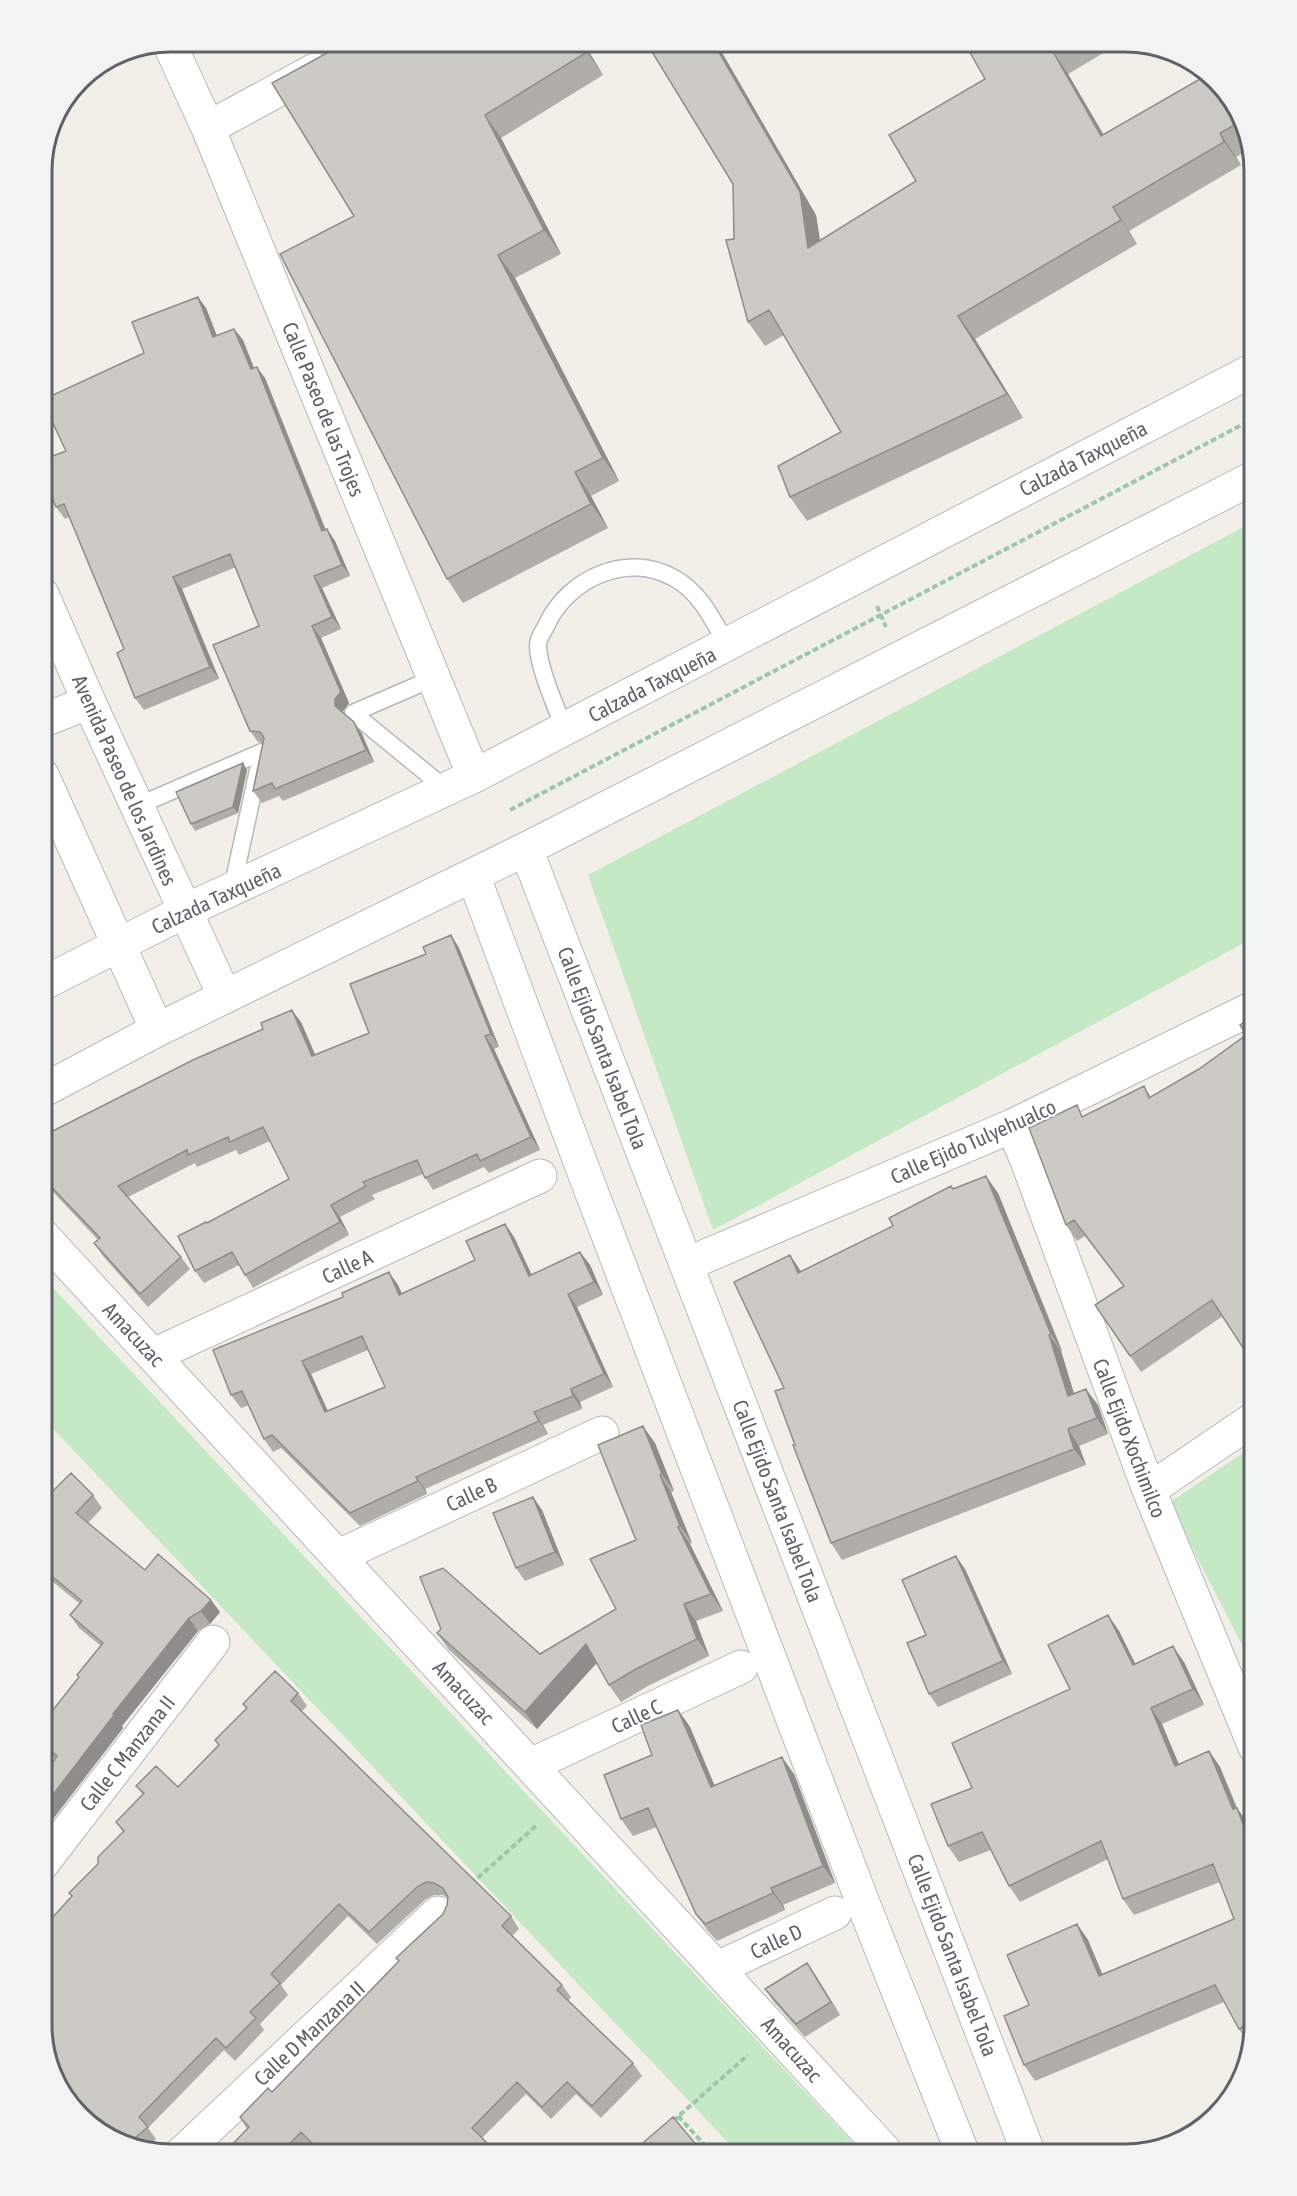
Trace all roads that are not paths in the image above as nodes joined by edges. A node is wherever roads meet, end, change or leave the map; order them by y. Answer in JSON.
{"nodes":[{"id":1,"x":173,"y":52,"type":"edge"},
{"id":2,"x":345,"y":54,"type":"edge"},
{"id":3,"x":208,"y":128,"type":"junction"},
{"id":4,"x":1244,"y":375,"type":"edge"},
{"id":5,"x":1244,"y":483,"type":"edge"},
{"id":6,"x":53,"y":619,"type":"edge"},
{"id":7,"x":727,"y":645,"type":"junction"},
{"id":8,"x":434,"y":678,"type":"junction"},
{"id":9,"x":89,"y":702,"type":"junction"},
{"id":10,"x":53,"y":717,"type":"edge"},
{"id":11,"x":564,"y":728,"type":"junction"},
{"id":12,"x":471,"y":777,"type":"junction"},
{"id":13,"x":53,"y":799,"type":"edge"},
{"id":14,"x":137,"y":806,"type":"junction"},
{"id":15,"x":526,"y":849,"type":"junction"},
{"id":16,"x":473,"y":875,"type":"junction"},
{"id":17,"x":232,"y":890,"type":"junction"},
{"id":18,"x":185,"y":911,"type":"junction"},
{"id":19,"x":118,"y":945,"type":"junction"},
{"id":20,"x":53,"y":979,"type":"edge"},
{"id":21,"x":225,"y":997,"type":"junction"},
{"id":22,"x":1244,"y":1012,"type":"edge"},
{"id":23,"x":157,"y":1030,"type":"junction"},
{"id":24,"x":53,"y":1085,"type":"edge"},
{"id":25,"x":1012,"y":1126,"type":"junction"},
{"id":26,"x":540,"y":1176,"type":"dead end"},
{"id":27,"x":52,"y":1246,"type":"edge"},
{"id":28,"x":687,"y":1264,"type":"junction"},
{"id":29,"x":154,"y":1355,"type":"junction"},
{"id":30,"x":1244,"y":1426,"type":"edge"},
{"id":31,"x":602,"y":1433,"type":"dead end"},
{"id":32,"x":1149,"y":1491,"type":"junction"},
{"id":33,"x":339,"y":1556,"type":"junction"},
{"id":34,"x":213,"y":1642,"type":"dead end"},
{"id":35,"x":741,"y":1667,"type":"dead end"},
{"id":36,"x":1244,"y":1720,"type":"edge"},
{"id":37,"x":531,"y":1765,"type":"junction"},
{"id":38,"x":52,"y":1851,"type":"edge"},
{"id":39,"x":438,"y":1913,"type":"road end"},
{"id":40,"x":835,"y":1913,"type":"dead end"},
{"id":41,"x":718,"y":1968,"type":"junction"},
{"id":42,"x":193,"y":2143,"type":"edge"},
{"id":43,"x":878,"y":2144,"type":"edge"},
{"id":44,"x":959,"y":2144,"type":"edge"},
{"id":45,"x":1025,"y":2144,"type":"edge"}],
"edges":[{"from":1,"to":3,"type":"street","name":"Calle Paseo de las Trojes"},
{"from":2,"to":3,"type":"street"},
{"from":3,"to":8,"type":"street","name":"Calle Paseo de las Trojes"},
{"from":4,"to":7,"type":"street","name":"Calzada Taxqueña"},
{"from":5,"to":15,"type":"street"},
{"from":6,"to":9,"type":"street","name":"Avenida Paseo de los Jardines"},
{"from":7,"to":11,"type":"street","name":"Calzada Taxqueña"},
{"from":7,"to":11,"type":"lane"},
{"from":8,"to":12,"type":"street","name":"Calle Paseo de las Trojes"},
{"from":8,"to":12,"type":"lane"},
{"from":9,"to":10,"type":"street"},
{"from":9,"to":14,"type":"street","name":"Avenida Paseo de los Jardines"},
{"from":11,"to":12,"type":"street","name":"Calzada Taxqueña"},
{"from":12,"to":17,"type":"street","name":"Calzada Taxqueña"},
{"from":13,"to":19,"type":"street"},
{"from":14,"to":17,"type":"lane"},
{"from":14,"to":18,"type":"street","name":"Avenida Paseo de los Jardines"},
{"from":15,"to":16,"type":"street"},
{"from":15,"to":28,"type":"street","name":"Calle Ejido Santa Isabel Tola"},
{"from":16,"to":21,"type":"street"},
{"from":16,"to":44,"type":"street"},
{"from":17,"to":18,"type":"street","name":"Calzada Taxqueña"},
{"from":18,"to":19,"type":"street","name":"Calzada Taxqueña"},
{"from":18,"to":21,"type":"street","name":"Avenida Paseo de los Jardines"},
{"from":19,"to":20,"type":"street","name":"Calzada Taxqueña"},
{"from":19,"to":23,"type":"street"},
{"from":21,"to":23,"type":"street"},
{"from":22,"to":25,"type":"street","name":"Calle Ejido Tulyehualco"},
{"from":23,"to":24,"type":"street"},
{"from":25,"to":28,"type":"street","name":"Calle Ejido Tulyehualco"},
{"from":25,"to":32,"type":"street","name":"Calle Ejido Xochimilco"},
{"from":26,"to":29,"type":"street","name":"Calle A"},
{"from":27,"to":29,"type":"street","name":"Amacuzac"},
{"from":28,"to":45,"type":"street","name":"Calle Ejido Santa Isabel Tola"},
{"from":29,"to":33,"type":"street","name":"Amacuzac"},
{"from":30,"to":32,"type":"street"},
{"from":31,"to":33,"type":"street","name":"Calle B"},
{"from":32,"to":36,"type":"street","name":"Calle Ejido Xochimilco"},
{"from":33,"to":37,"type":"street","name":"Amacuzac"},
{"from":34,"to":38,"type":"street","name":"Calle C Manzana II"},
{"from":35,"to":37,"type":"street","name":"Calle C"},
{"from":37,"to":41,"type":"street","name":"Amacuzac"},
{"from":39,"to":42,"type":"street","name":"Calle D Manzana II"},
{"from":40,"to":41,"type":"street","name":"Calle D"},
{"from":41,"to":43,"type":"street","name":"Amacuzac"}]}
